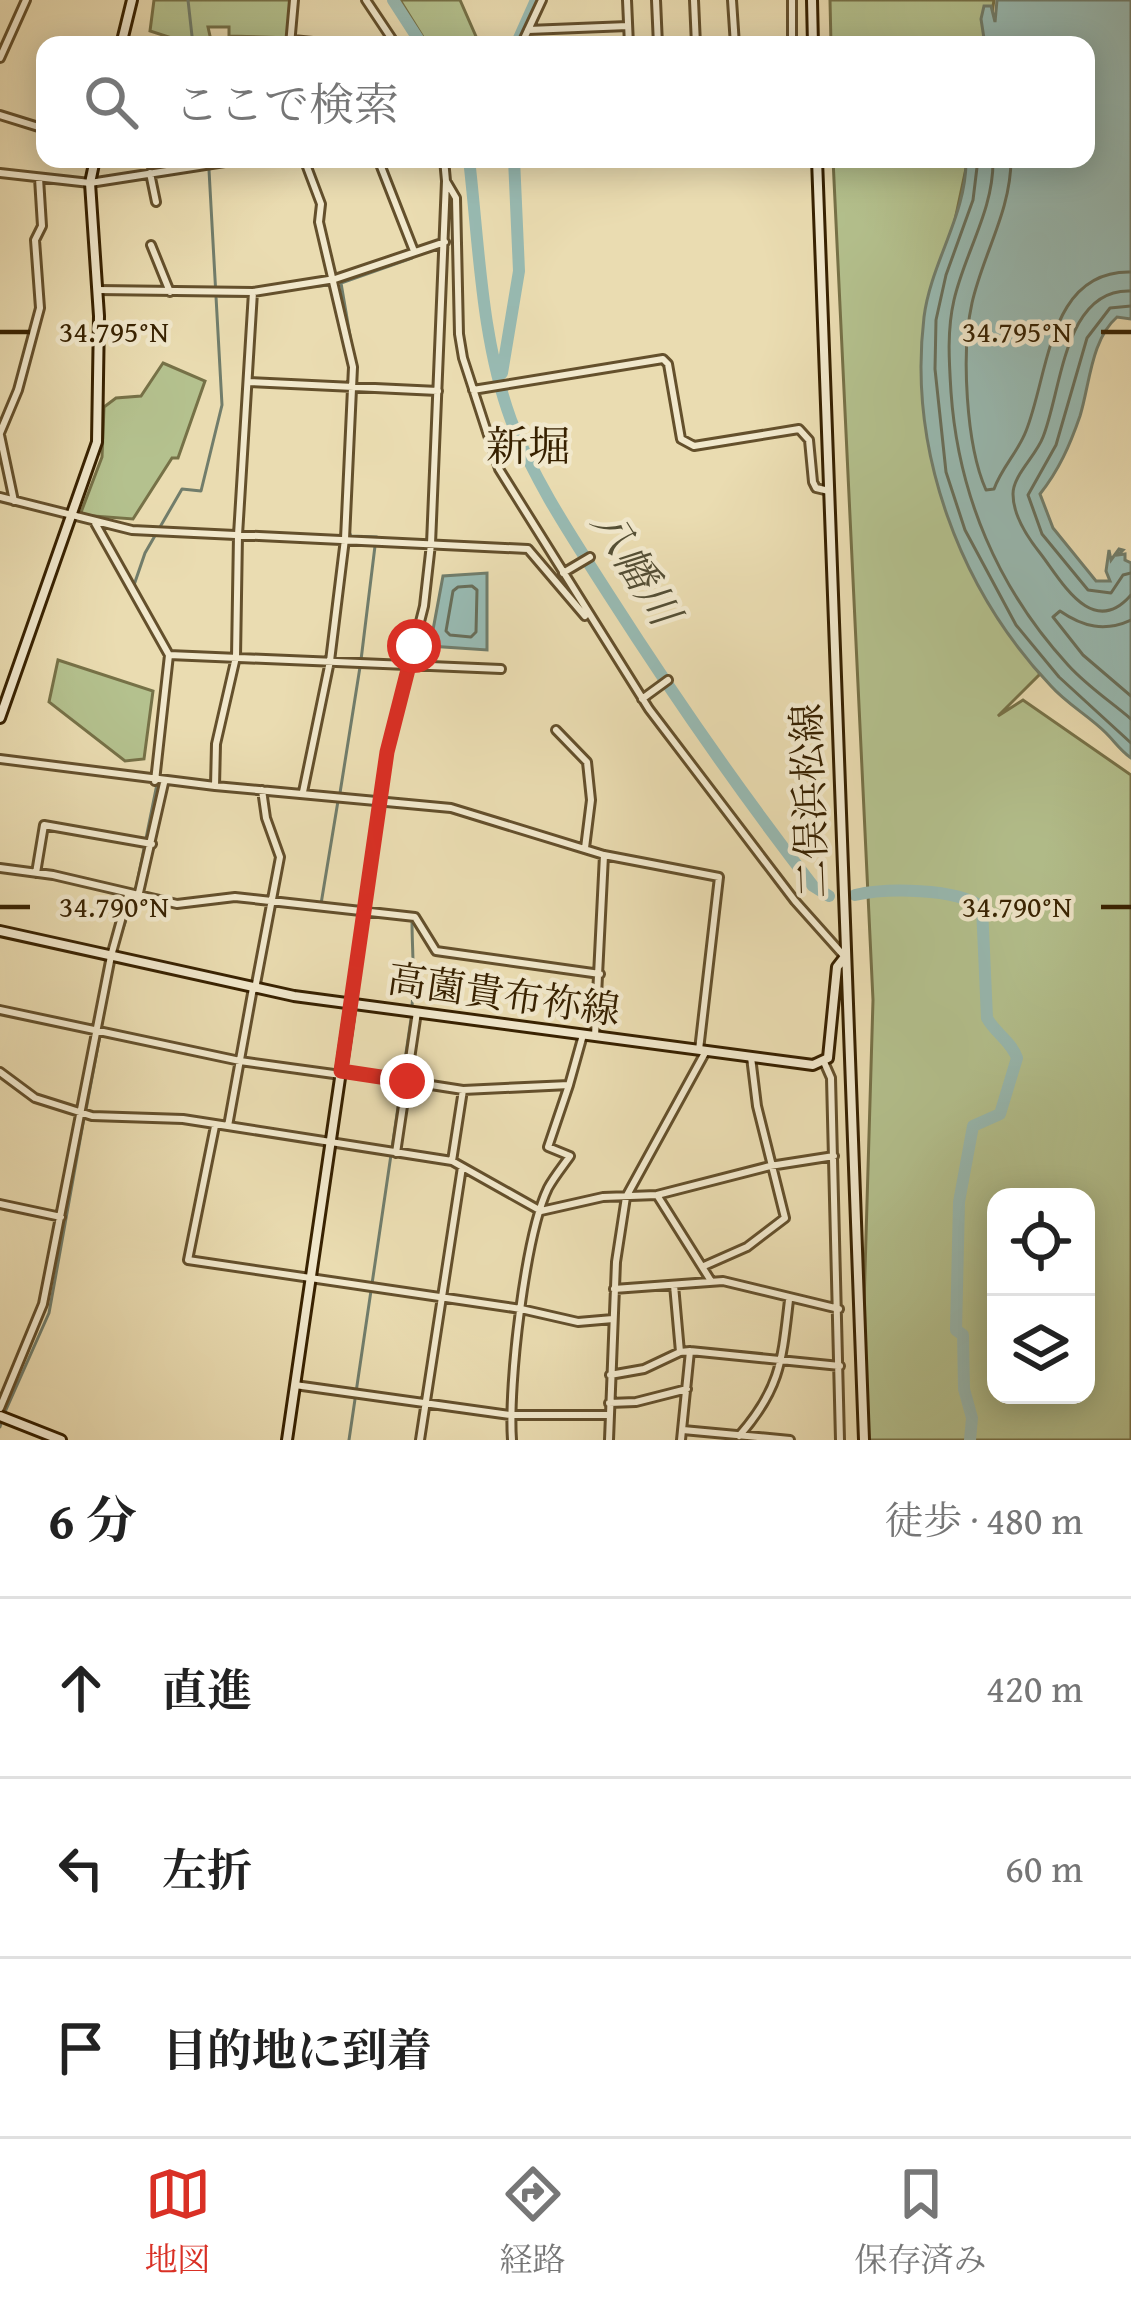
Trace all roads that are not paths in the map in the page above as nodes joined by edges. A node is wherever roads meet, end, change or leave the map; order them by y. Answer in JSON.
{"nodes":[{"id":1,"x":26,"y":0,"type":"edge"},
{"id":2,"x":132,"y":0,"type":"edge"},
{"id":3,"x":294,"y":0,"type":"edge"},
{"id":4,"x":366,"y":0,"type":"edge"},
{"id":5,"x":542,"y":0,"type":"edge"},
{"id":6,"x":627,"y":0,"type":"edge"},
{"id":7,"x":656,"y":0,"type":"edge"},
{"id":8,"x":694,"y":0,"type":"edge"},
{"id":9,"x":732,"y":0,"type":"edge"},
{"id":10,"x":792,"y":0,"type":"edge"},
{"id":11,"x":812,"y":0,"type":"edge"},
{"id":12,"x":628,"y":26,"type":"junction"},
{"id":13,"x":528,"y":30,"type":"junction"},
{"id":14,"x":124,"y":36,"type":"edge"},
{"id":15,"x":292,"y":36,"type":"edge"},
{"id":16,"x":390,"y":36,"type":"edge"},
{"id":17,"x":525,"y":36,"type":"edge"},
{"id":18,"x":629,"y":36,"type":"edge"},
{"id":19,"x":658,"y":36,"type":"edge"},
{"id":20,"x":696,"y":36,"type":"edge"},
{"id":21,"x":734,"y":36,"type":"edge"},
{"id":22,"x":792,"y":36,"type":"edge"},
{"id":23,"x":813,"y":36,"type":"edge"},
{"id":24,"x":0,"y":58,"type":"edge"},
{"id":25,"x":0,"y":115,"type":"edge"},
{"id":26,"x":36,"y":126,"type":"edge"},
{"id":27,"x":92,"y":168,"type":"edge"},
{"id":28,"x":184,"y":168,"type":"edge"},
{"id":29,"x":307,"y":168,"type":"edge"},
{"id":30,"x":381,"y":168,"type":"edge"},
{"id":31,"x":445,"y":168,"type":"edge"},
{"id":32,"x":817,"y":168,"type":"edge"},
{"id":33,"x":0,"y":173,"type":"edge"},
{"id":34,"x":150,"y":173,"type":"junction"},
{"id":35,"x":39,"y":178,"type":"junction"},
{"id":36,"x":446,"y":181,"type":"junction"},
{"id":37,"x":90,"y":183,"type":"junction"},
{"id":38,"x":156,"y":202,"type":"dead end"},
{"id":39,"x":445,"y":242,"type":"junction"},
{"id":40,"x":151,"y":245,"type":"dead end"},
{"id":41,"x":414,"y":252,"type":"junction"},
{"id":42,"x":335,"y":279,"type":"junction"},
{"id":43,"x":98,"y":290,"type":"junction"},
{"id":44,"x":170,"y":292,"type":"junction"},
{"id":45,"x":253,"y":292,"type":"junction"},
{"id":46,"x":249,"y":382,"type":"junction"},
{"id":47,"x":352,"y":387,"type":"junction"},
{"id":48,"x":473,"y":390,"type":"junction"},
{"id":49,"x":438,"y":392,"type":"junction"},
{"id":50,"x":0,"y":434,"type":"edge"},
{"id":51,"x":829,"y":491,"type":"junction"},
{"id":52,"x":0,"y":497,"type":"edge"},
{"id":53,"x":14,"y":501,"type":"junction"},
{"id":54,"x":73,"y":516,"type":"junction"},
{"id":55,"x":93,"y":521,"type":"junction"},
{"id":56,"x":238,"y":535,"type":"junction"},
{"id":57,"x":345,"y":539,"type":"junction"},
{"id":58,"x":431,"y":544,"type":"junction"},
{"id":59,"x":590,"y":557,"type":"dead end"},
{"id":60,"x":563,"y":573,"type":"junction"},
{"id":61,"x":599,"y":632,"type":"junction"},
{"id":62,"x":169,"y":656,"type":"junction"},
{"id":63,"x":236,"y":657,"type":"junction"},
{"id":64,"x":330,"y":661,"type":"junction"},
{"id":65,"x":410,"y":665,"type":"junction"},
{"id":66,"x":501,"y":669,"type":"dead end"},
{"id":67,"x":668,"y":680,"type":"dead end"},
{"id":68,"x":642,"y":699,"type":"junction"},
{"id":69,"x":0,"y":718,"type":"edge"},
{"id":70,"x":556,"y":730,"type":"dead end"},
{"id":71,"x":0,"y":759,"type":"edge"},
{"id":72,"x":159,"y":781,"type":"junction"},
{"id":73,"x":215,"y":786,"type":"junction"},
{"id":74,"x":262,"y":790,"type":"junction"},
{"id":75,"x":303,"y":793,"type":"junction"},
{"id":76,"x":382,"y":800,"type":"junction"},
{"id":77,"x":148,"y":843,"type":"junction"},
{"id":78,"x":585,"y":848,"type":"junction"},
{"id":79,"x":604,"y":854,"type":"junction"},
{"id":80,"x":0,"y":868,"type":"edge"},
{"id":81,"x":36,"y":873,"type":"junction"},
{"id":82,"x":128,"y":895,"type":"junction"},
{"id":83,"x":138,"y":897,"type":"junction"},
{"id":84,"x":274,"y":900,"type":"junction"},
{"id":85,"x":365,"y":910,"type":"junction"},
{"id":86,"x":0,"y":931,"type":"edge"},
{"id":87,"x":111,"y":956,"type":"junction"},
{"id":88,"x":845,"y":957,"type":"junction"},
{"id":89,"x":600,"y":974,"type":"junction"},
{"id":90,"x":254,"y":989,"type":"junction"},
{"id":91,"x":351,"y":1004,"type":"junction"},
{"id":92,"x":0,"y":1010,"type":"edge"},
{"id":93,"x":416,"y":1012,"type":"junction"},
{"id":94,"x":96,"y":1030,"type":"junction"},
{"id":95,"x":583,"y":1035,"type":"junction"},
{"id":96,"x":595,"y":1036,"type":"junction"},
{"id":97,"x":703,"y":1050,"type":"junction"},
{"id":98,"x":751,"y":1057,"type":"junction"},
{"id":99,"x":240,"y":1061,"type":"junction"},
{"id":100,"x":824,"y":1062,"type":"junction"},
{"id":101,"x":0,"y":1072,"type":"edge"},
{"id":102,"x":341,"y":1073,"type":"junction"},
{"id":103,"x":405,"y":1080,"type":"junction"},
{"id":104,"x":569,"y":1085,"type":"junction"},
{"id":105,"x":463,"y":1090,"type":"junction"},
{"id":106,"x":80,"y":1113,"type":"junction"},
{"id":107,"x":215,"y":1126,"type":"junction"},
{"id":108,"x":227,"y":1127,"type":"junction"},
{"id":109,"x":330,"y":1143,"type":"junction"},
{"id":110,"x":394,"y":1152,"type":"junction"},
{"id":111,"x":834,"y":1156,"type":"junction"},
{"id":112,"x":452,"y":1161,"type":"junction"},
{"id":113,"x":770,"y":1166,"type":"junction"},
{"id":114,"x":462,"y":1167,"type":"junction"},
{"id":115,"x":657,"y":1195,"type":"junction"},
{"id":116,"x":626,"y":1197,"type":"junction"},
{"id":117,"x":0,"y":1204,"type":"edge"},
{"id":118,"x":541,"y":1211,"type":"junction"},
{"id":119,"x":61,"y":1217,"type":"junction"},
{"id":120,"x":703,"y":1266,"type":"junction"},
{"id":121,"x":310,"y":1279,"type":"junction"},
{"id":122,"x":711,"y":1281,"type":"junction"},
{"id":123,"x":674,"y":1285,"type":"junction"},
{"id":124,"x":614,"y":1289,"type":"junction"},
{"id":125,"x":440,"y":1298,"type":"junction"},
{"id":126,"x":789,"y":1300,"type":"junction"},
{"id":127,"x":521,"y":1309,"type":"junction"},
{"id":128,"x":839,"y":1309,"type":"junction"},
{"id":129,"x":613,"y":1318,"type":"junction"},
{"id":130,"x":690,"y":1351,"type":"junction"},
{"id":131,"x":680,"y":1352,"type":"junction"},
{"id":132,"x":783,"y":1360,"type":"junction"},
{"id":133,"x":840,"y":1366,"type":"junction"},
{"id":134,"x":610,"y":1375,"type":"junction"},
{"id":135,"x":295,"y":1385,"type":"junction"},
{"id":136,"x":687,"y":1389,"type":"junction"},
{"id":137,"x":609,"y":1402,"type":"junction"},
{"id":138,"x":426,"y":1403,"type":"junction"},
{"id":139,"x":0,"y":1412,"type":"edge"},
{"id":140,"x":510,"y":1415,"type":"junction"},
{"id":141,"x":609,"y":1415,"type":"junction"},
{"id":142,"x":683,"y":1430,"type":"junction"},
{"id":143,"x":739,"y":1436,"type":"junction"},
{"id":144,"x":60,"y":1440,"type":"edge"},
{"id":145,"x":286,"y":1440,"type":"edge"},
{"id":146,"x":420,"y":1440,"type":"edge"},
{"id":147,"x":512,"y":1440,"type":"edge"},
{"id":148,"x":608,"y":1440,"type":"edge"},
{"id":149,"x":682,"y":1440,"type":"edge"},
{"id":150,"x":790,"y":1440,"type":"edge"},
{"id":151,"x":840,"y":1440,"type":"edge"},
{"id":152,"x":864,"y":1440,"type":"edge"}],
"edges":[{"from":1,"to":24,"type":"street"},
{"from":2,"to":14,"type":"main road"},
{"from":3,"to":15,"type":"street"},
{"from":4,"to":16,"type":"street"},
{"from":5,"to":13,"type":"street"},
{"from":6,"to":12,"type":"street"},
{"from":7,"to":19,"type":"street"},
{"from":8,"to":20,"type":"street"},
{"from":9,"to":21,"type":"street"},
{"from":10,"to":22,"type":"street"},
{"from":11,"to":23,"type":"main road"},
{"from":12,"to":13,"type":"street"},
{"from":12,"to":18,"type":"street"},
{"from":13,"to":17,"type":"street"},
{"from":25,"to":26,"type":"street"},
{"from":27,"to":37,"type":"main road"},
{"from":28,"to":34,"type":"street"},
{"from":29,"to":42,"type":"street"},
{"from":30,"to":41,"type":"street"},
{"from":31,"to":36,"type":"street"},
{"from":32,"to":51,"type":"main road","name":"二俣浜松線"},
{"from":33,"to":35,"type":"street"},
{"from":34,"to":37,"type":"street"},
{"from":34,"to":38,"type":"street"},
{"from":35,"to":37,"type":"street"},
{"from":35,"to":50,"type":"street"},
{"from":36,"to":39,"type":"street"},
{"from":36,"to":48,"type":"street"},
{"from":37,"to":43,"type":"main road"},
{"from":39,"to":41,"type":"street"},
{"from":39,"to":49,"type":"street"},
{"from":40,"to":44,"type":"street"},
{"from":41,"to":42,"type":"street"},
{"from":42,"to":45,"type":"street"},
{"from":42,"to":47,"type":"street"},
{"from":43,"to":44,"type":"street"},
{"from":43,"to":54,"type":"main road"},
{"from":44,"to":45,"type":"street"},
{"from":45,"to":46,"type":"street"},
{"from":46,"to":47,"type":"street"},
{"from":46,"to":56,"type":"street"},
{"from":47,"to":49,"type":"street"},
{"from":47,"to":57,"type":"street"},
{"from":48,"to":51,"type":"street"},
{"from":48,"to":60,"type":"street"},
{"from":49,"to":58,"type":"street"},
{"from":50,"to":53,"type":"street"},
{"from":51,"to":88,"type":"main road","name":"二俣浜松線"},
{"from":52,"to":53,"type":"street"},
{"from":53,"to":54,"type":"street"},
{"from":54,"to":55,"type":"street"},
{"from":54,"to":69,"type":"main road"},
{"from":55,"to":56,"type":"street"},
{"from":55,"to":62,"type":"street"},
{"from":56,"to":57,"type":"street"},
{"from":56,"to":63,"type":"street"},
{"from":57,"to":58,"type":"street"},
{"from":57,"to":64,"type":"street"},
{"from":58,"to":61,"type":"street"},
{"from":58,"to":65,"type":"street"},
{"from":59,"to":60,"type":"street"},
{"from":60,"to":61,"type":"street"},
{"from":61,"to":68,"type":"street"},
{"from":62,"to":63,"type":"street"},
{"from":62,"to":72,"type":"street"},
{"from":63,"to":64,"type":"street"},
{"from":63,"to":73,"type":"street"},
{"from":64,"to":65,"type":"street"},
{"from":64,"to":75,"type":"street"},
{"from":65,"to":66,"type":"street"},
{"from":65,"to":76,"type":"street"},
{"from":67,"to":68,"type":"street"},
{"from":68,"to":88,"type":"street"},
{"from":70,"to":78,"type":"street"},
{"from":71,"to":72,"type":"street"},
{"from":72,"to":73,"type":"street"},
{"from":72,"to":77,"type":"street"},
{"from":73,"to":74,"type":"street"},
{"from":74,"to":75,"type":"street"},
{"from":74,"to":84,"type":"street"},
{"from":75,"to":76,"type":"street"},
{"from":76,"to":78,"type":"street"},
{"from":76,"to":85,"type":"street"},
{"from":77,"to":81,"type":"street"},
{"from":77,"to":83,"type":"street"},
{"from":78,"to":79,"type":"street"},
{"from":79,"to":89,"type":"street"},
{"from":79,"to":97,"type":"street"},
{"from":80,"to":81,"type":"street"},
{"from":81,"to":82,"type":"street"},
{"from":82,"to":83,"type":"street"},
{"from":82,"to":87,"type":"street"},
{"from":83,"to":84,"type":"street"},
{"from":84,"to":85,"type":"street"},
{"from":84,"to":90,"type":"street"},
{"from":85,"to":89,"type":"street"},
{"from":85,"to":91,"type":"street"},
{"from":86,"to":87,"type":"main road","name":"高薗貴布祢線"},
{"from":87,"to":90,"type":"main road","name":"高薗貴布祢線"},
{"from":87,"to":94,"type":"street"},
{"from":88,"to":100,"type":"main road"},
{"from":88,"to":152,"type":"main road","name":"二俣浜松線"},
{"from":89,"to":96,"type":"street"},
{"from":90,"to":91,"type":"main road","name":"高薗貴布祢線"},
{"from":90,"to":99,"type":"street"},
{"from":91,"to":93,"type":"main road","name":"高薗貴布祢線"},
{"from":91,"to":102,"type":"main road"},
{"from":92,"to":94,"type":"street"},
{"from":93,"to":95,"type":"main road","name":"高薗貴布祢線"},
{"from":93,"to":103,"type":"street"},
{"from":94,"to":99,"type":"street"},
{"from":94,"to":106,"type":"street"},
{"from":95,"to":96,"type":"main road","name":"高薗貴布祢線"},
{"from":95,"to":104,"type":"street"},
{"from":96,"to":97,"type":"main road","name":"高薗貴布祢線"},
{"from":97,"to":98,"type":"main road","name":"高薗貴布祢線"},
{"from":97,"to":116,"type":"street"},
{"from":98,"to":100,"type":"main road","name":"高薗貴布祢線"},
{"from":98,"to":113,"type":"street"},
{"from":99,"to":102,"type":"street"},
{"from":99,"to":108,"type":"street"},
{"from":100,"to":111,"type":"street"},
{"from":101,"to":106,"type":"street"},
{"from":102,"to":103,"type":"street"},
{"from":102,"to":109,"type":"main road"},
{"from":103,"to":105,"type":"street"},
{"from":103,"to":110,"type":"street"},
{"from":104,"to":105,"type":"street"},
{"from":104,"to":118,"type":"street"},
{"from":105,"to":112,"type":"street"},
{"from":106,"to":107,"type":"street"},
{"from":106,"to":119,"type":"street"},
{"from":107,"to":108,"type":"street"},
{"from":107,"to":121,"type":"street"},
{"from":108,"to":109,"type":"street"},
{"from":109,"to":110,"type":"street"},
{"from":109,"to":121,"type":"main road"},
{"from":110,"to":112,"type":"street"},
{"from":111,"to":113,"type":"street"},
{"from":111,"to":128,"type":"street"},
{"from":112,"to":114,"type":"street"},
{"from":113,"to":115,"type":"street"},
{"from":113,"to":120,"type":"street"},
{"from":114,"to":118,"type":"street"},
{"from":114,"to":125,"type":"street"},
{"from":115,"to":116,"type":"street"},
{"from":115,"to":120,"type":"street"},
{"from":116,"to":118,"type":"street"},
{"from":116,"to":124,"type":"street"},
{"from":117,"to":119,"type":"street"},
{"from":118,"to":127,"type":"street"},
{"from":119,"to":139,"type":"street"},
{"from":120,"to":122,"type":"street"},
{"from":121,"to":125,"type":"street"},
{"from":121,"to":135,"type":"main road"},
{"from":122,"to":123,"type":"street"},
{"from":122,"to":126,"type":"street"},
{"from":123,"to":124,"type":"street"},
{"from":123,"to":131,"type":"street"},
{"from":124,"to":129,"type":"street"},
{"from":125,"to":127,"type":"street"},
{"from":125,"to":138,"type":"street"},
{"from":126,"to":128,"type":"street"},
{"from":126,"to":132,"type":"street"},
{"from":127,"to":129,"type":"street"},
{"from":127,"to":140,"type":"street"},
{"from":128,"to":133,"type":"street"},
{"from":129,"to":134,"type":"street"},
{"from":130,"to":131,"type":"street"},
{"from":130,"to":132,"type":"street"},
{"from":130,"to":136,"type":"street"},
{"from":131,"to":134,"type":"street"},
{"from":132,"to":133,"type":"street"},
{"from":132,"to":143,"type":"street"},
{"from":133,"to":151,"type":"street"},
{"from":134,"to":137,"type":"street"},
{"from":135,"to":138,"type":"street"},
{"from":135,"to":145,"type":"main road"},
{"from":136,"to":137,"type":"street"},
{"from":136,"to":142,"type":"street"},
{"from":137,"to":141,"type":"street"},
{"from":138,"to":140,"type":"street"},
{"from":138,"to":146,"type":"street"},
{"from":139,"to":144,"type":"main road"},
{"from":140,"to":141,"type":"street"},
{"from":140,"to":147,"type":"street"},
{"from":141,"to":148,"type":"street"},
{"from":142,"to":143,"type":"street"},
{"from":142,"to":149,"type":"street"},
{"from":143,"to":150,"type":"street"}]}
